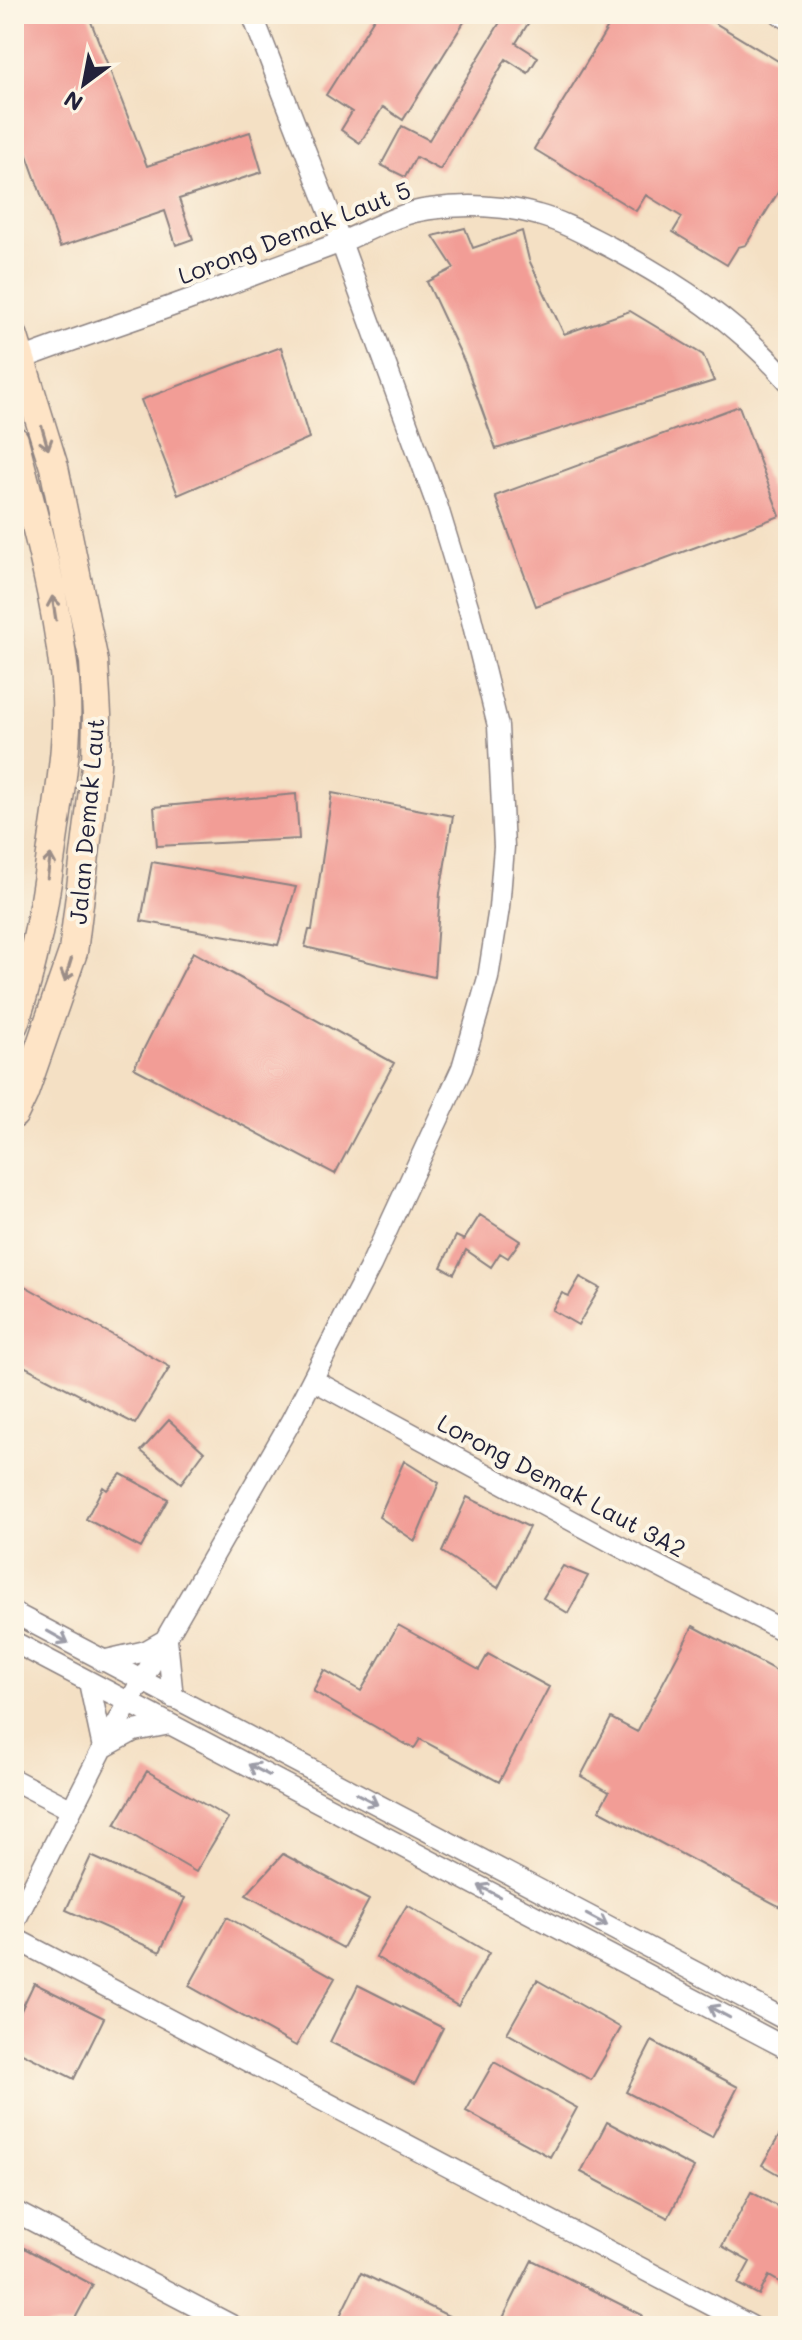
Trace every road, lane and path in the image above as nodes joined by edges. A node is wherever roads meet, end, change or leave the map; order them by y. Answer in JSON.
{"nodes":[{"id":1,"x":252,"y":14,"type":"edge"},
{"id":2,"x":780,"y":14,"type":"edge"},
{"id":3,"x":788,"y":19,"type":"edge"},
{"id":4,"x":341,"y":242,"type":"junction"},
{"id":5,"x":17,"y":352,"type":"edge"},
{"id":6,"x":788,"y":381,"type":"edge"},
{"id":7,"x":14,"y":440,"type":"edge"},
{"id":8,"x":14,"y":1024,"type":"edge"},
{"id":9,"x":14,"y":1114,"type":"edge"},
{"id":10,"x":313,"y":1380,"type":"junction"},
{"id":11,"x":14,"y":1613,"type":"edge"},
{"id":12,"x":788,"y":1633,"type":"edge"},
{"id":13,"x":167,"y":1639,"type":"junction"},
{"id":14,"x":14,"y":1642,"type":"edge"},
{"id":15,"x":102,"y":1661,"type":"junction"},
{"id":16,"x":141,"y":1681,"type":"junction"},
{"id":17,"x":89,"y":1682,"type":"junction"},
{"id":18,"x":173,"y":1698,"type":"junction"},
{"id":19,"x":129,"y":1702,"type":"junction"},
{"id":20,"x":170,"y":1724,"type":"junction"},
{"id":21,"x":103,"y":1748,"type":"junction"},
{"id":22,"x":14,"y":1780,"type":"edge"},
{"id":23,"x":70,"y":1809,"type":"junction"},
{"id":24,"x":14,"y":1923,"type":"edge"},
{"id":25,"x":14,"y":1938,"type":"edge"},
{"id":26,"x":788,"y":2021,"type":"edge"},
{"id":27,"x":788,"y":2049,"type":"edge"},
{"id":28,"x":14,"y":2211,"type":"edge"},
{"id":29,"x":233,"y":2326,"type":"edge"},
{"id":30,"x":751,"y":2326,"type":"edge"}],
"edges":[{"from":1,"to":4,"type":"street"},
{"from":2,"to":3,"type":"street"},
{"from":4,"to":5,"type":"street","name":"Lorong Demak Laut 5"},
{"from":4,"to":6,"type":"street","name":"Lorong Demak Laut 5"},
{"from":4,"to":10,"type":"street"},
{"from":5,"to":9,"type":"main road","name":"Jalan Demak Laut","one_way":true},
{"from":8,"to":7,"type":"main road","name":"Jalan Demak Laut","one_way":true},
{"from":10,"to":12,"type":"street","name":"Lorong Demak Laut 3A2"},
{"from":10,"to":13,"type":"street"},
{"from":11,"to":15,"type":"street","one_way":true},
{"from":13,"to":15,"type":"street"},
{"from":13,"to":16,"type":"street"},
{"from":13,"to":18,"type":"street"},
{"from":14,"to":17,"type":"street"},
{"from":15,"to":16,"type":"street"},
{"from":16,"to":18,"type":"street"},
{"from":16,"to":19,"type":"street"},
{"from":17,"to":19,"type":"street"},
{"from":17,"to":21,"type":"street"},
{"from":18,"to":26,"type":"street","one_way":true},
{"from":19,"to":20,"type":"street"},
{"from":19,"to":21,"type":"street"},
{"from":20,"to":21,"type":"street"},
{"from":27,"to":20,"type":"street","one_way":true},
{"from":21,"to":23,"type":"street"},
{"from":22,"to":23,"type":"street"},
{"from":23,"to":24,"type":"street"},
{"from":25,"to":30,"type":"street"},
{"from":28,"to":29,"type":"street"}]}
